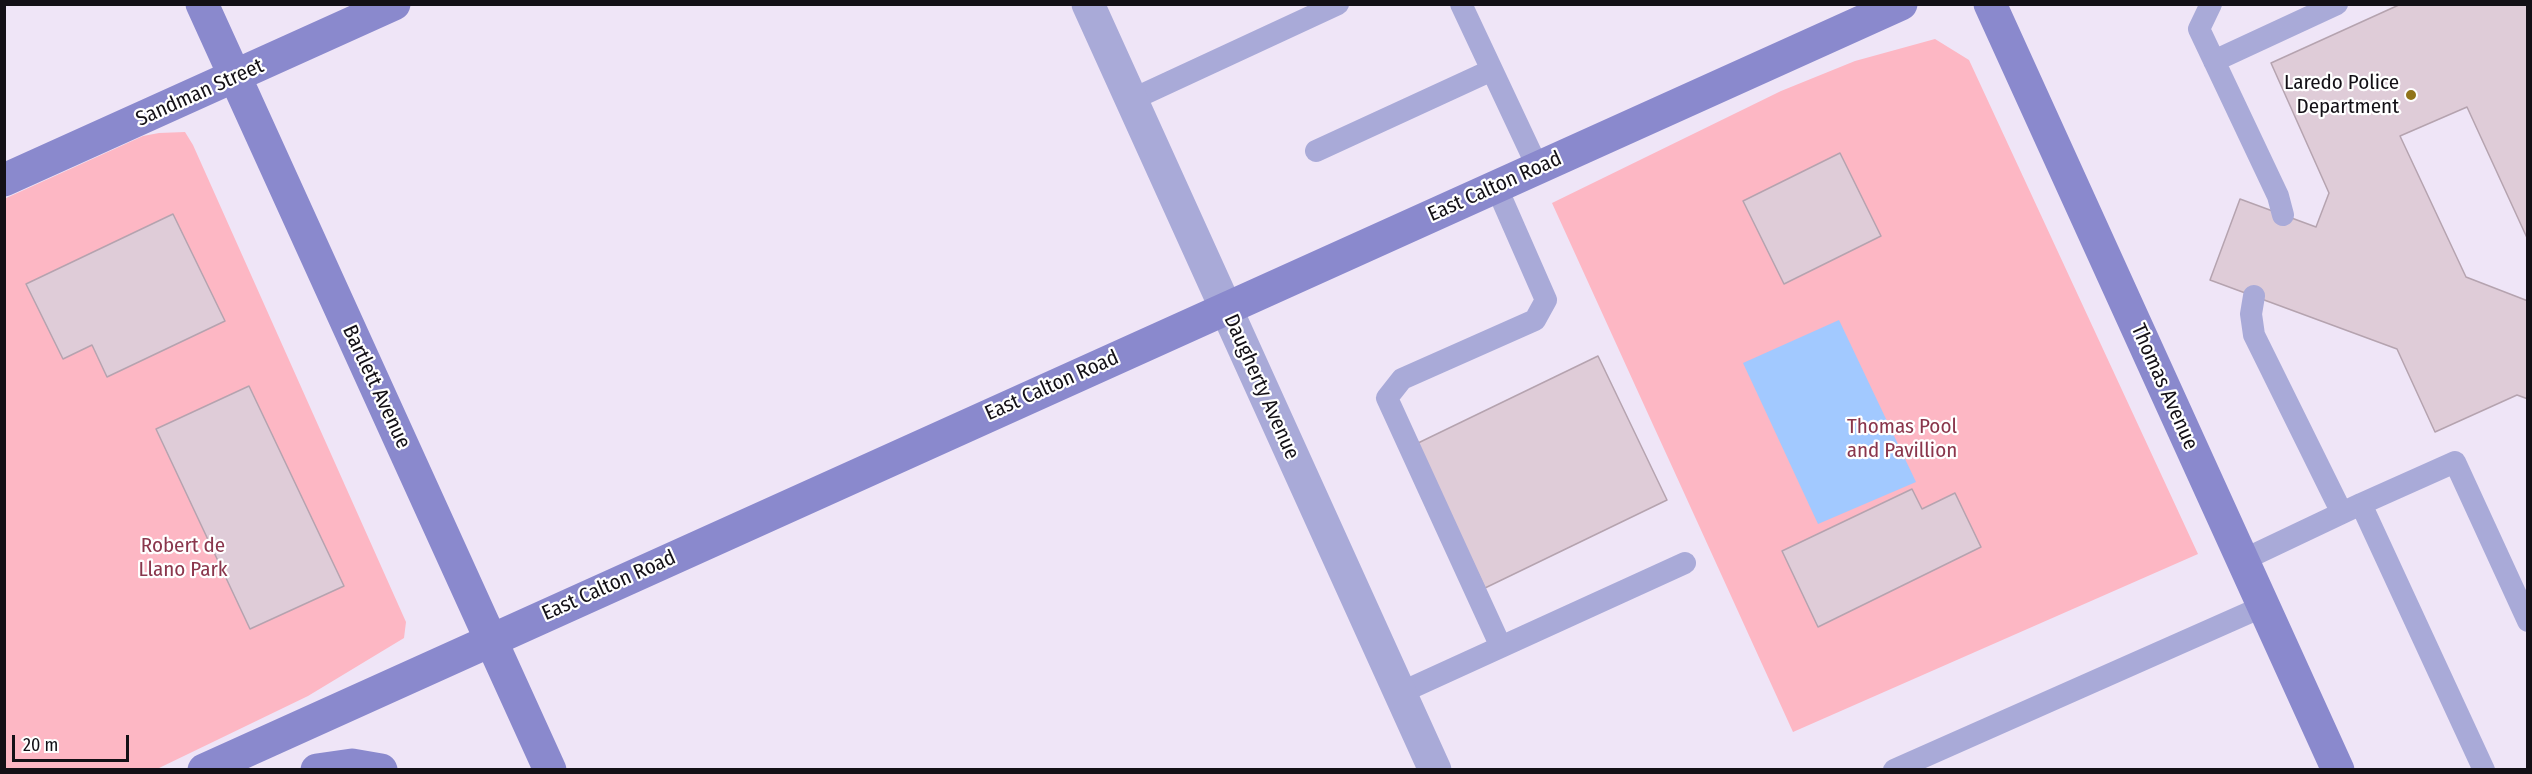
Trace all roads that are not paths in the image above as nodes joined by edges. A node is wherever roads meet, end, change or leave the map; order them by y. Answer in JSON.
{"nodes":[{"id":1,"x":202,"y":4,"type":"edge"},
{"id":2,"x":394,"y":4,"type":"edge"},
{"id":3,"x":1088,"y":4,"type":"edge"},
{"id":4,"x":1338,"y":4,"type":"edge"},
{"id":5,"x":1461,"y":4,"type":"edge"},
{"id":6,"x":1901,"y":4,"type":"edge"},
{"id":7,"x":1990,"y":4,"type":"edge"},
{"id":8,"x":2211,"y":4,"type":"edge"},
{"id":9,"x":2337,"y":4,"type":"edge"},
{"id":10,"x":2214,"y":61,"type":"junction"},
{"id":11,"x":1492,"y":70,"type":"junction"},
{"id":12,"x":235,"y":77,"type":"junction"},
{"id":13,"x":1131,"y":100,"type":"junction"},
{"id":14,"x":1316,"y":152,"type":"dead end"},
{"id":15,"x":1538,"y":168,"type":"junction"},
{"id":16,"x":4,"y":180,"type":"edge"},
{"id":17,"x":1496,"y":186,"type":"junction"},
{"id":18,"x":2283,"y":215,"type":"dead end"},
{"id":19,"x":2254,"y":296,"type":"dead end"},
{"id":20,"x":1225,"y":308,"type":"junction"},
{"id":21,"x":2351,"y":508,"type":"junction"},
{"id":22,"x":2243,"y":560,"type":"junction"},
{"id":23,"x":1685,"y":563,"type":"dead end"},
{"id":24,"x":2264,"y":606,"type":"junction"},
{"id":25,"x":2528,"y":621,"type":"edge"},
{"id":26,"x":491,"y":639,"type":"junction"},
{"id":27,"x":1501,"y":647,"type":"junction"},
{"id":28,"x":1400,"y":693,"type":"junction"},
{"id":29,"x":204,"y":770,"type":"edge"},
{"id":30,"x":317,"y":770,"type":"edge"},
{"id":31,"x":381,"y":770,"type":"edge"},
{"id":32,"x":550,"y":770,"type":"edge"},
{"id":33,"x":1435,"y":770,"type":"edge"},
{"id":34,"x":1894,"y":770,"type":"edge"},
{"id":35,"x":2338,"y":770,"type":"edge"},
{"id":36,"x":2484,"y":770,"type":"edge"}],
"edges":[{"from":1,"to":12,"type":"street","name":"Bartlett Avenue"},
{"from":2,"to":12,"type":"street","name":"Sandman Street"},
{"from":3,"to":13,"type":"street","name":"Daugherty Avenue"},
{"from":4,"to":13,"type":"lane"},
{"from":5,"to":11,"type":"lane"},
{"from":6,"to":15,"type":"street","name":"East Calton Road"},
{"from":7,"to":22,"type":"street","name":"Thomas Avenue"},
{"from":8,"to":10,"type":"lane"},
{"from":9,"to":10,"type":"lane"},
{"from":10,"to":18,"type":"lane"},
{"from":11,"to":14,"type":"lane"},
{"from":11,"to":15,"type":"lane"},
{"from":12,"to":16,"type":"street","name":"Sandman Street"},
{"from":12,"to":26,"type":"street","name":"Bartlett Avenue"},
{"from":13,"to":20,"type":"street","name":"Daugherty Avenue"},
{"from":15,"to":17,"type":"street","name":"East Calton Road"},
{"from":17,"to":20,"type":"street","name":"East Calton Road"},
{"from":17,"to":27,"type":"lane"},
{"from":19,"to":21,"type":"lane"},
{"from":20,"to":26,"type":"street","name":"East Calton Road"},
{"from":20,"to":28,"type":"street","name":"Daugherty Avenue"},
{"from":21,"to":22,"type":"lane"},
{"from":21,"to":25,"type":"lane"},
{"from":21,"to":36,"type":"lane"},
{"from":22,"to":24,"type":"street","name":"Thomas Avenue"},
{"from":23,"to":27,"type":"lane"},
{"from":24,"to":34,"type":"lane"},
{"from":24,"to":35,"type":"street","name":"Thomas Avenue"},
{"from":26,"to":29,"type":"street","name":"East Calton Road"},
{"from":26,"to":32,"type":"street","name":"Bartlett Avenue"},
{"from":27,"to":28,"type":"lane"},
{"from":28,"to":33,"type":"street","name":"Daugherty Avenue"},
{"from":30,"to":31,"type":"street"}]}
